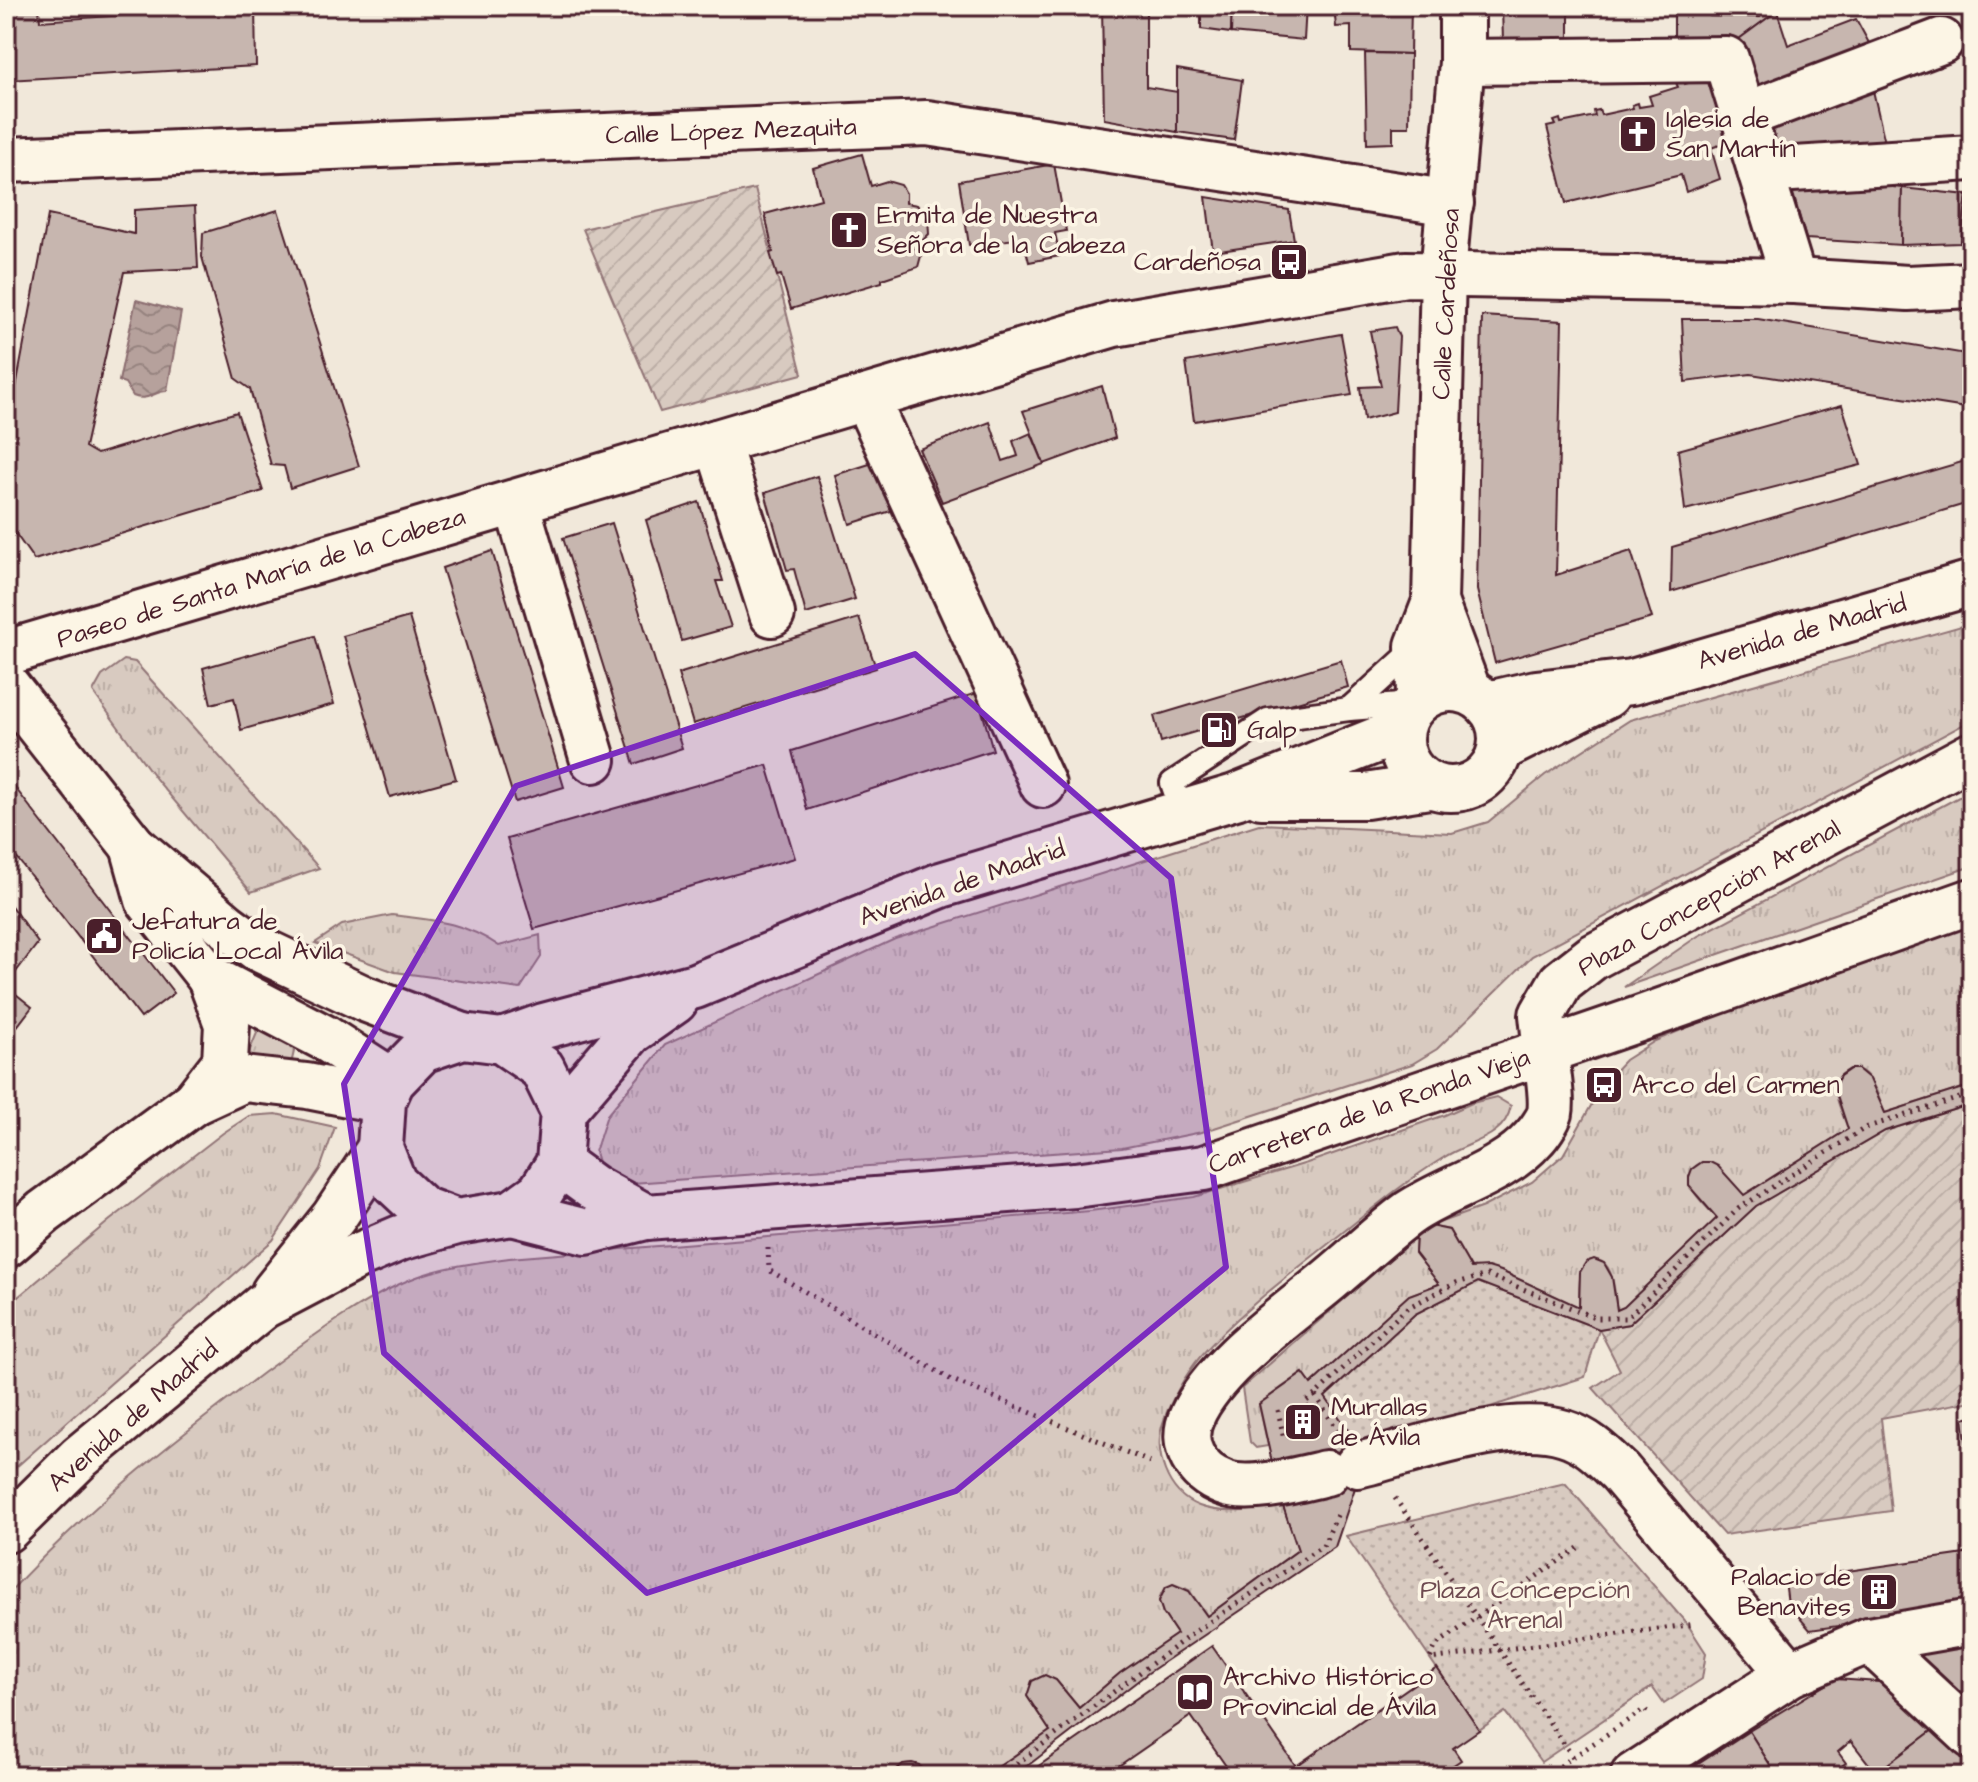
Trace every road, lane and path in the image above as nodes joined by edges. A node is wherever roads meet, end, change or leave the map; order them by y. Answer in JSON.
{"nodes":[{"id":1,"x":1462,"y":6,"type":"edge"},
{"id":2,"x":1941,"y":41,"type":"dead end"},
{"id":3,"x":1462,"y":62,"type":"junction"},
{"id":4,"x":1743,"y":116,"type":"junction"},
{"id":5,"x":1972,"y":158,"type":"edge"},
{"id":6,"x":6,"y":160,"type":"edge"},
{"id":7,"x":1760,"y":171,"type":"junction"},
{"id":8,"x":1451,"y":203,"type":"junction"},
{"id":9,"x":1443,"y":273,"type":"junction"},
{"id":10,"x":1794,"y":281,"type":"junction"},
{"id":11,"x":1972,"y":285,"type":"edge"},
{"id":12,"x":1908,"y":288,"type":"junction"},
{"id":13,"x":1972,"y":301,"type":"edge"},
{"id":14,"x":866,"y":398,"type":"junction"},
{"id":15,"x":717,"y":442,"type":"junction"},
{"id":16,"x":516,"y":502,"type":"junction"},
{"id":17,"x":1972,"y":583,"type":"edge"},
{"id":18,"x":1435,"y":602,"type":"junction"},
{"id":19,"x":772,"y":614,"type":"dead end"},
{"id":20,"x":1418,"y":646,"type":"junction"},
{"id":21,"x":6,"y":653,"type":"edge"},
{"id":22,"x":1632,"y":682,"type":"junction"},
{"id":23,"x":6,"y":685,"type":"edge"},
{"id":24,"x":1478,"y":697,"type":"junction"},
{"id":25,"x":1349,"y":709,"type":"junction"},
{"id":26,"x":1411,"y":711,"type":"junction"},
{"id":27,"x":1502,"y":748,"type":"junction"},
{"id":28,"x":1972,"y":755,"type":"edge"},
{"id":29,"x":593,"y":760,"type":"dead end"},
{"id":30,"x":1043,"y":785,"type":"dead end"},
{"id":31,"x":1429,"y":786,"type":"junction"},
{"id":32,"x":1235,"y":797,"type":"junction"},
{"id":33,"x":1182,"y":812,"type":"junction"},
{"id":34,"x":133,"y":846,"type":"junction"},
{"id":35,"x":1972,"y":901,"type":"edge"},
{"id":36,"x":210,"y":978,"type":"junction"},
{"id":37,"x":695,"y":986,"type":"junction"},
{"id":38,"x":482,"y":1039,"type":"junction"},
{"id":39,"x":1546,"y":1052,"type":"junction"},
{"id":40,"x":387,"y":1091,"type":"junction"},
{"id":41,"x":1972,"y":1094,"type":"edge"},
{"id":42,"x":194,"y":1102,"type":"junction"},
{"id":43,"x":563,"y":1111,"type":"junction"},
{"id":44,"x":380,"y":1148,"type":"junction"},
{"id":45,"x":559,"y":1163,"type":"junction"},
{"id":46,"x":512,"y":1213,"type":"junction"},
{"id":47,"x":646,"y":1217,"type":"junction"},
{"id":48,"x":457,"y":1222,"type":"junction"},
{"id":49,"x":768,"y":1237,"type":"dead end"},
{"id":50,"x":6,"y":1245,"type":"edge"},
{"id":51,"x":263,"y":1306,"type":"junction"},
{"id":52,"x":1315,"y":1395,"type":"junction"},
{"id":53,"x":1305,"y":1402,"type":"dead end"},
{"id":54,"x":1278,"y":1410,"type":"dead end"},
{"id":55,"x":1287,"y":1453,"type":"dead end"},
{"id":56,"x":1164,"y":1468,"type":"dead end"},
{"id":57,"x":1340,"y":1470,"type":"junction"},
{"id":58,"x":1410,"y":1521,"type":"dead end"},
{"id":59,"x":6,"y":1530,"type":"edge"},
{"id":60,"x":1578,"y":1548,"type":"dead end"},
{"id":61,"x":1476,"y":1616,"type":"junction"},
{"id":62,"x":1972,"y":1622,"type":"edge"},
{"id":63,"x":1705,"y":1623,"type":"dead end"},
{"id":64,"x":1869,"y":1640,"type":"junction"},
{"id":65,"x":1501,"y":1652,"type":"junction"},
{"id":66,"x":1790,"y":1674,"type":"junction"},
{"id":67,"x":1972,"y":1736,"type":"edge"},
{"id":68,"x":1642,"y":1773,"type":"edge"},
{"id":69,"x":996,"y":1776,"type":"edge"},
{"id":70,"x":1561,"y":1776,"type":"edge"}],
"edges":[{"from":1,"to":3,"type":"main road","name":"Calle Cardeñosa"},
{"from":2,"to":4,"type":"main road"},
{"from":3,"to":4,"type":"main road"},
{"from":3,"to":8,"type":"main road","name":"Calle Cardeñosa"},
{"from":4,"to":7,"type":"main road"},
{"from":5,"to":7,"type":"main road"},
{"from":6,"to":8,"type":"main road","name":"Calle López Mezquita"},
{"from":7,"to":10,"type":"main road"},
{"from":8,"to":9,"type":"main road","name":"Calle Cardeñosa"},
{"from":9,"to":10,"type":"main road","name":"Paseo de Santa María de la Cabeza"},
{"from":9,"to":14,"type":"main road","name":"Paseo de Santa María de la Cabeza"},
{"from":9,"to":18,"type":"main road","name":"Calle Cardeñosa"},
{"from":10,"to":12,"type":"main road","name":"Paseo de Santa María de la Cabeza"},
{"from":11,"to":12,"type":"main road","name":"Paseo de Santa María de la Cabeza"},
{"from":12,"to":13,"type":"main road","name":"Paseo de Santa María de la Cabeza"},
{"from":14,"to":15,"type":"main road","name":"Paseo de Santa María de la Cabeza"},
{"from":14,"to":30,"type":"main road"},
{"from":15,"to":16,"type":"main road","name":"Paseo de Santa María de la Cabeza"},
{"from":15,"to":19,"type":"main road"},
{"from":16,"to":21,"type":"main road","name":"Paseo de Santa María de la Cabeza"},
{"from":16,"to":29,"type":"main road"},
{"from":17,"to":22,"type":"main road","name":"Avenida de Madrid"},
{"from":18,"to":20,"type":"main road","name":"Calle Cardeñosa"},
{"from":18,"to":24,"type":"main road","name":"Calle Cardeñosa"},
{"from":20,"to":25,"type":"lane"},
{"from":20,"to":26,"type":"main road","name":"Calle Cardeñosa"},
{"from":22,"to":24,"type":"main road","name":"Avenida de Madrid"},
{"from":22,"to":27,"type":"main road","name":"Avenida de Madrid"},
{"from":23,"to":34,"type":"main road"},
{"from":24,"to":26,"type":"main road"},
{"from":24,"to":27,"type":"main road"},
{"from":25,"to":26,"type":"lane"},
{"from":25,"to":33,"type":"lane"},
{"from":26,"to":31,"type":"main road"},
{"from":26,"to":32,"type":"main road","name":"Avenida de Madrid"},
{"from":27,"to":31,"type":"main road"},
{"from":28,"to":39,"type":"main road","name":"Plaza Concepción Arenal"},
{"from":31,"to":32,"type":"main road","name":"Avenida de Madrid"},
{"from":32,"to":33,"type":"main road","name":"Avenida de Madrid"},
{"from":33,"to":37,"type":"main road","name":"Avenida de Madrid"},
{"from":34,"to":36,"type":"main road"},
{"from":34,"to":38,"type":"main road"},
{"from":35,"to":39,"type":"main road","name":"Carretera de la Ronda Vieja"},
{"from":36,"to":40,"type":"main road"},
{"from":36,"to":42,"type":"main road"},
{"from":37,"to":38,"type":"main road","name":"Avenida de Madrid"},
{"from":37,"to":43,"type":"main road","name":"Avenida de Madrid"},
{"from":38,"to":40,"type":"main road"},
{"from":38,"to":43,"type":"main road"},
{"from":39,"to":47,"type":"main road","name":"Carretera de la Ronda Vieja"},
{"from":39,"to":57,"type":"main road","name":"Plaza Concepción Arenal"},
{"from":40,"to":42,"type":"main road"},
{"from":40,"to":44,"type":"main road"},
{"from":41,"to":52,"type":"path"},
{"from":42,"to":50,"type":"main road"},
{"from":43,"to":45,"type":"main road"},
{"from":44,"to":48,"type":"main road"},
{"from":44,"to":51,"type":"main road","name":"Avenida de Madrid"},
{"from":45,"to":46,"type":"main road"},
{"from":45,"to":47,"type":"main road"},
{"from":46,"to":47,"type":"main road","name":"Carretera de la Ronda Vieja"},
{"from":46,"to":48,"type":"main road"},
{"from":48,"to":51,"type":"main road","name":"Avenida de Madrid"},
{"from":49,"to":56,"type":"path"},
{"from":51,"to":59,"type":"main road","name":"Avenida de Madrid"},
{"from":52,"to":53,"type":"path"},
{"from":52,"to":57,"type":"path"},
{"from":54,"to":55,"type":"path"},
{"from":57,"to":66,"type":"main road","name":"Plaza Concepción Arenal"},
{"from":57,"to":69,"type":"path"},
{"from":58,"to":61,"type":"path"},
{"from":60,"to":61,"type":"path"},
{"from":61,"to":65,"type":"path"},
{"from":61,"to":65,"type":"path"},
{"from":62,"to":64,"type":"main road"},
{"from":63,"to":65,"type":"path"},
{"from":64,"to":66,"type":"main road"},
{"from":64,"to":67,"type":"main road"},
{"from":65,"to":70,"type":"path"},
{"from":66,"to":68,"type":"main road"}]}
